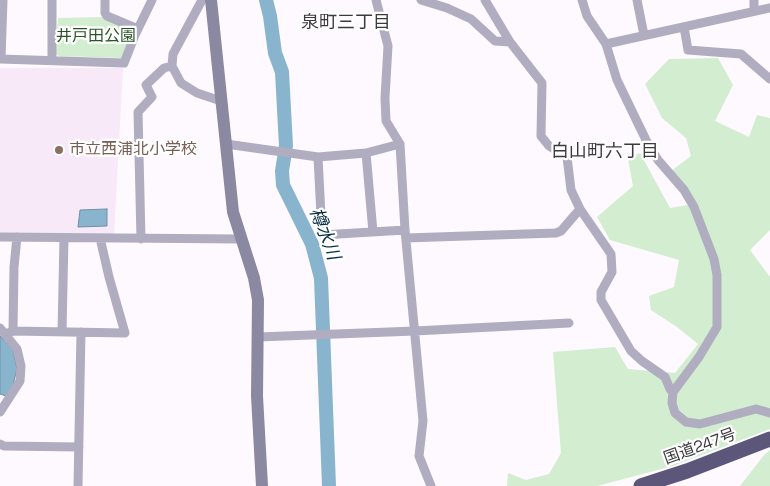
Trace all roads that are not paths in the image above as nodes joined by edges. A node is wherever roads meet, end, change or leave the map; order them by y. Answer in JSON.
{"nodes":[{"id":1,"x":3,"y":0,"type":"edge"},
{"id":2,"x":52,"y":0,"type":"edge"},
{"id":3,"x":105,"y":0,"type":"edge"},
{"id":4,"x":152,"y":0,"type":"edge"},
{"id":5,"x":202,"y":0,"type":"edge"},
{"id":6,"x":211,"y":0,"type":"edge"},
{"id":7,"x":376,"y":0,"type":"edge"},
{"id":8,"x":421,"y":0,"type":"edge"},
{"id":9,"x":485,"y":0,"type":"edge"},
{"id":10,"x":582,"y":0,"type":"edge"},
{"id":11,"x":637,"y":0,"type":"edge"},
{"id":12,"x":754,"y":0,"type":"edge"},
{"id":13,"x":770,"y":8,"type":"edge"},
{"id":14,"x":754,"y":12,"type":"junction"},
{"id":15,"x":684,"y":27,"type":"junction"},
{"id":16,"x":138,"y":29,"type":"junction"},
{"id":17,"x":644,"y":35,"type":"junction"},
{"id":18,"x":510,"y":42,"type":"junction"},
{"id":19,"x":606,"y":44,"type":"junction"},
{"id":20,"x":1,"y":59,"type":"edge"},
{"id":21,"x":52,"y":60,"type":"junction"},
{"id":22,"x":172,"y":66,"type":"junction"},
{"id":23,"x":770,"y":79,"type":"edge"},
{"id":24,"x":221,"y":101,"type":"junction"},
{"id":25,"x":226,"y":144,"type":"junction"},
{"id":26,"x":400,"y":144,"type":"junction"},
{"id":27,"x":366,"y":153,"type":"junction"},
{"id":28,"x":318,"y":156,"type":"junction"},
{"id":29,"x":580,"y":209,"type":"junction"},
{"id":30,"x":373,"y":232,"type":"junction"},
{"id":31,"x":406,"y":234,"type":"junction"},
{"id":32,"x":0,"y":237,"type":"edge"},
{"id":33,"x":17,"y":237,"type":"junction"},
{"id":34,"x":64,"y":238,"type":"junction"},
{"id":35,"x":100,"y":238,"type":"junction"},
{"id":36,"x":140,"y":238,"type":"junction"},
{"id":37,"x":240,"y":238,"type":"junction"},
{"id":38,"x":569,"y":323,"type":"dead end"},
{"id":39,"x":6,"y":331,"type":"edge"},
{"id":40,"x":415,"y":331,"type":"junction"},
{"id":41,"x":62,"y":332,"type":"junction"},
{"id":42,"x":81,"y":332,"type":"junction"},
{"id":43,"x":258,"y":337,"type":"junction"},
{"id":44,"x":674,"y":392,"type":"junction"},
{"id":45,"x":0,"y":412,"type":"edge"},
{"id":46,"x":770,"y":413,"type":"edge"},
{"id":47,"x":770,"y":439,"type":"edge"},
{"id":48,"x":0,"y":444,"type":"edge"},
{"id":49,"x":78,"y":447,"type":"junction"},
{"id":50,"x":78,"y":486,"type":"edge"},
{"id":51,"x":262,"y":486,"type":"edge"},
{"id":52,"x":431,"y":486,"type":"edge"},
{"id":53,"x":641,"y":486,"type":"edge"}],
"edges":[{"from":1,"to":20,"type":"street"},
{"from":2,"to":21,"type":"street"},
{"from":3,"to":16,"type":"street"},
{"from":4,"to":16,"type":"street"},
{"from":5,"to":22,"type":"street"},
{"from":6,"to":24,"type":"street"},
{"from":7,"to":26,"type":"street"},
{"from":8,"to":18,"type":"street"},
{"from":9,"to":18,"type":"street"},
{"from":10,"to":19,"type":"street"},
{"from":11,"to":17,"type":"street"},
{"from":12,"to":14,"type":"street"},
{"from":13,"to":14,"type":"street"},
{"from":14,"to":15,"type":"street"},
{"from":15,"to":17,"type":"street"},
{"from":15,"to":23,"type":"street"},
{"from":16,"to":21,"type":"street"},
{"from":17,"to":19,"type":"street"},
{"from":18,"to":29,"type":"street"},
{"from":19,"to":44,"type":"street"},
{"from":20,"to":21,"type":"street"},
{"from":22,"to":24,"type":"street"},
{"from":22,"to":36,"type":"street"},
{"from":24,"to":25,"type":"street"},
{"from":25,"to":28,"type":"street"},
{"from":25,"to":37,"type":"street"},
{"from":26,"to":27,"type":"street"},
{"from":26,"to":31,"type":"street"},
{"from":27,"to":28,"type":"street"},
{"from":27,"to":30,"type":"street"},
{"from":28,"to":30,"type":"street"},
{"from":29,"to":31,"type":"street"},
{"from":29,"to":44,"type":"street"},
{"from":30,"to":31,"type":"street"},
{"from":31,"to":40,"type":"street"},
{"from":32,"to":33,"type":"street"},
{"from":33,"to":34,"type":"street"},
{"from":33,"to":39,"type":"street"},
{"from":34,"to":35,"type":"street"},
{"from":34,"to":41,"type":"street"},
{"from":35,"to":36,"type":"street"},
{"from":35,"to":42,"type":"street"},
{"from":36,"to":37,"type":"street"},
{"from":37,"to":43,"type":"street"},
{"from":38,"to":40,"type":"street"},
{"from":39,"to":41,"type":"street"},
{"from":39,"to":45,"type":"street"},
{"from":40,"to":43,"type":"street"},
{"from":40,"to":52,"type":"street"},
{"from":41,"to":42,"type":"street"},
{"from":42,"to":49,"type":"street"},
{"from":43,"to":51,"type":"street"},
{"from":44,"to":46,"type":"street"},
{"from":47,"to":53,"type":"highway","name":"国道247号"},
{"from":48,"to":49,"type":"street"},
{"from":49,"to":50,"type":"street"}]}
